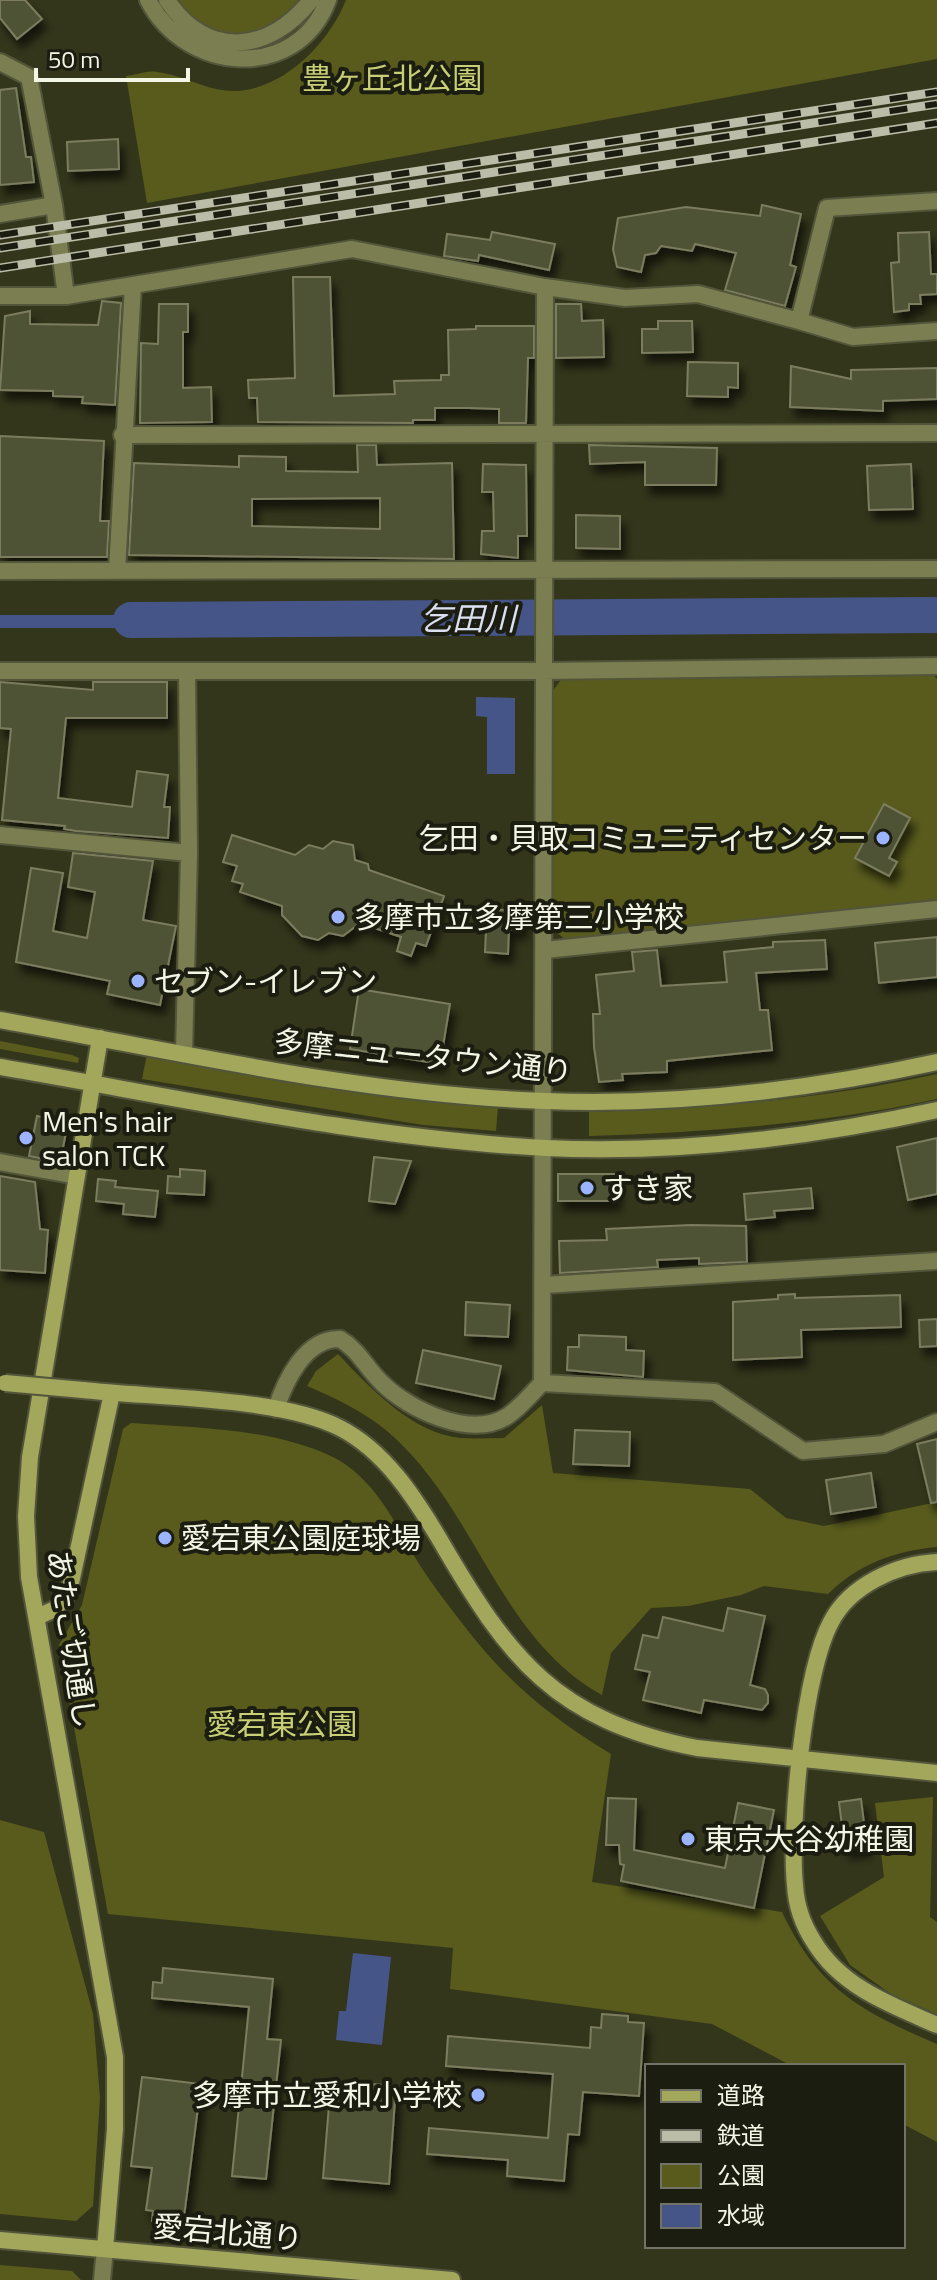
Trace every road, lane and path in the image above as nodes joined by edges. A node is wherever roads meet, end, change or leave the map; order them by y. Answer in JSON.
{"nodes":[{"id":1,"x":148,"y":0,"type":"edge"},
{"id":2,"x":167,"y":0,"type":"edge"},
{"id":3,"x":311,"y":0,"type":"edge"},
{"id":4,"x":328,"y":0,"type":"edge"},
{"id":5,"x":0,"y":62,"type":"edge"},
{"id":6,"x":937,"y":201,"type":"edge"},
{"id":7,"x":54,"y":205,"type":"junction"},
{"id":8,"x":0,"y":214,"type":"edge"},
{"id":9,"x":133,"y":285,"type":"junction"},
{"id":10,"x":545,"y":287,"type":"junction"},
{"id":11,"x":0,"y":296,"type":"edge"},
{"id":12,"x":66,"y":296,"type":"junction"},
{"id":13,"x":799,"y":321,"type":"junction"},
{"id":14,"x":937,"y":331,"type":"edge"},
{"id":15,"x":937,"y":433,"type":"edge"},
{"id":16,"x":543,"y":434,"type":"junction"},
{"id":17,"x":122,"y":435,"type":"junction"},
{"id":18,"x":542,"y":568,"type":"junction"},
{"id":19,"x":937,"y":569,"type":"edge"},
{"id":20,"x":0,"y":571,"type":"edge"},
{"id":21,"x":117,"y":571,"type":"junction"},
{"id":22,"x":937,"y":666,"type":"edge"},
{"id":23,"x":0,"y":671,"type":"edge"},
{"id":24,"x":542,"y":671,"type":"junction"},
{"id":25,"x":187,"y":672,"type":"junction"},
{"id":26,"x":0,"y":835,"type":"edge"},
{"id":27,"x":189,"y":853,"type":"junction"},
{"id":28,"x":937,"y":909,"type":"edge"},
{"id":29,"x":545,"y":950,"type":"junction"},
{"id":30,"x":0,"y":1020,"type":"edge"},
{"id":31,"x":100,"y":1038,"type":"junction"},
{"id":32,"x":184,"y":1053,"type":"junction"},
{"id":33,"x":937,"y":1062,"type":"edge"},
{"id":34,"x":0,"y":1067,"type":"edge"},
{"id":35,"x":93,"y":1083,"type":"junction"},
{"id":36,"x":545,"y":1101,"type":"junction"},
{"id":37,"x":937,"y":1110,"type":"edge"},
{"id":38,"x":545,"y":1148,"type":"junction"},
{"id":39,"x":0,"y":1162,"type":"edge"},
{"id":40,"x":77,"y":1176,"type":"junction"},
{"id":41,"x":937,"y":1261,"type":"edge"},
{"id":42,"x":544,"y":1285,"type":"junction"},
{"id":43,"x":3,"y":1382,"type":"edge"},
{"id":44,"x":542,"y":1383,"type":"junction"},
{"id":45,"x":112,"y":1393,"type":"junction"},
{"id":46,"x":276,"y":1409,"type":"junction"},
{"id":47,"x":937,"y":1422,"type":"edge"},
{"id":48,"x":937,"y":1562,"type":"edge"},
{"id":49,"x":37,"y":1617,"type":"junction"},
{"id":50,"x":802,"y":1760,"type":"junction"},
{"id":51,"x":937,"y":1773,"type":"edge"},
{"id":52,"x":937,"y":2025,"type":"edge"},
{"id":53,"x":0,"y":2240,"type":"edge"},
{"id":54,"x":105,"y":2249,"type":"junction"},
{"id":55,"x":102,"y":2280,"type":"edge"},
{"id":56,"x":452,"y":2280,"type":"edge"}],
"edges":[{"from":1,"to":4,"type":"street"},
{"from":2,"to":3,"type":"street"},
{"from":5,"to":7,"type":"street"},
{"from":6,"to":13,"type":"street"},
{"from":7,"to":8,"type":"street"},
{"from":7,"to":12,"type":"street"},
{"from":9,"to":10,"type":"street"},
{"from":9,"to":12,"type":"street"},
{"from":9,"to":17,"type":"street"},
{"from":10,"to":13,"type":"street"},
{"from":10,"to":16,"type":"street"},
{"from":11,"to":12,"type":"street"},
{"from":13,"to":14,"type":"street"},
{"from":15,"to":16,"type":"street"},
{"from":16,"to":17,"type":"street"},
{"from":16,"to":18,"type":"street"},
{"from":17,"to":21,"type":"street"},
{"from":18,"to":19,"type":"street"},
{"from":18,"to":21,"type":"street"},
{"from":18,"to":24,"type":"street"},
{"from":20,"to":21,"type":"street"},
{"from":22,"to":24,"type":"street"},
{"from":23,"to":25,"type":"street"},
{"from":24,"to":25,"type":"street"},
{"from":24,"to":29,"type":"street"},
{"from":25,"to":27,"type":"street"},
{"from":26,"to":27,"type":"street"},
{"from":27,"to":32,"type":"street"},
{"from":28,"to":29,"type":"street"},
{"from":29,"to":36,"type":"street"},
{"from":30,"to":31,"type":"street","name":"多摩ニュータウン通り"},
{"from":31,"to":32,"type":"street","name":"多摩ニュータウン通り"},
{"from":31,"to":35,"type":"street","name":"あたご切通し"},
{"from":32,"to":36,"type":"street","name":"多摩ニュータウン通り"},
{"from":33,"to":36,"type":"street","name":"多摩ニュータウン通り"},
{"from":34,"to":35,"type":"street"},
{"from":35,"to":38,"type":"street"},
{"from":35,"to":40,"type":"street","name":"あたご切通し"},
{"from":36,"to":38,"type":"street"},
{"from":37,"to":38,"type":"street"},
{"from":38,"to":42,"type":"street"},
{"from":39,"to":40,"type":"street"},
{"from":40,"to":49,"type":"street","name":"あたご切通し"},
{"from":41,"to":42,"type":"street"},
{"from":42,"to":44,"type":"street"},
{"from":43,"to":45,"type":"street","bridge":true},
{"from":44,"to":46,"type":"street"},
{"from":44,"to":47,"type":"street"},
{"from":45,"to":46,"type":"street"},
{"from":45,"to":49,"type":"street"},
{"from":46,"to":50,"type":"street"},
{"from":48,"to":50,"type":"street"},
{"from":49,"to":54,"type":"street","name":"あたご切通し"},
{"from":50,"to":51,"type":"street"},
{"from":50,"to":52,"type":"street"},
{"from":53,"to":54,"type":"street","name":"愛宕北通り"},
{"from":54,"to":55,"type":"street"},
{"from":54,"to":56,"type":"street","name":"愛宕北通り"}]}
